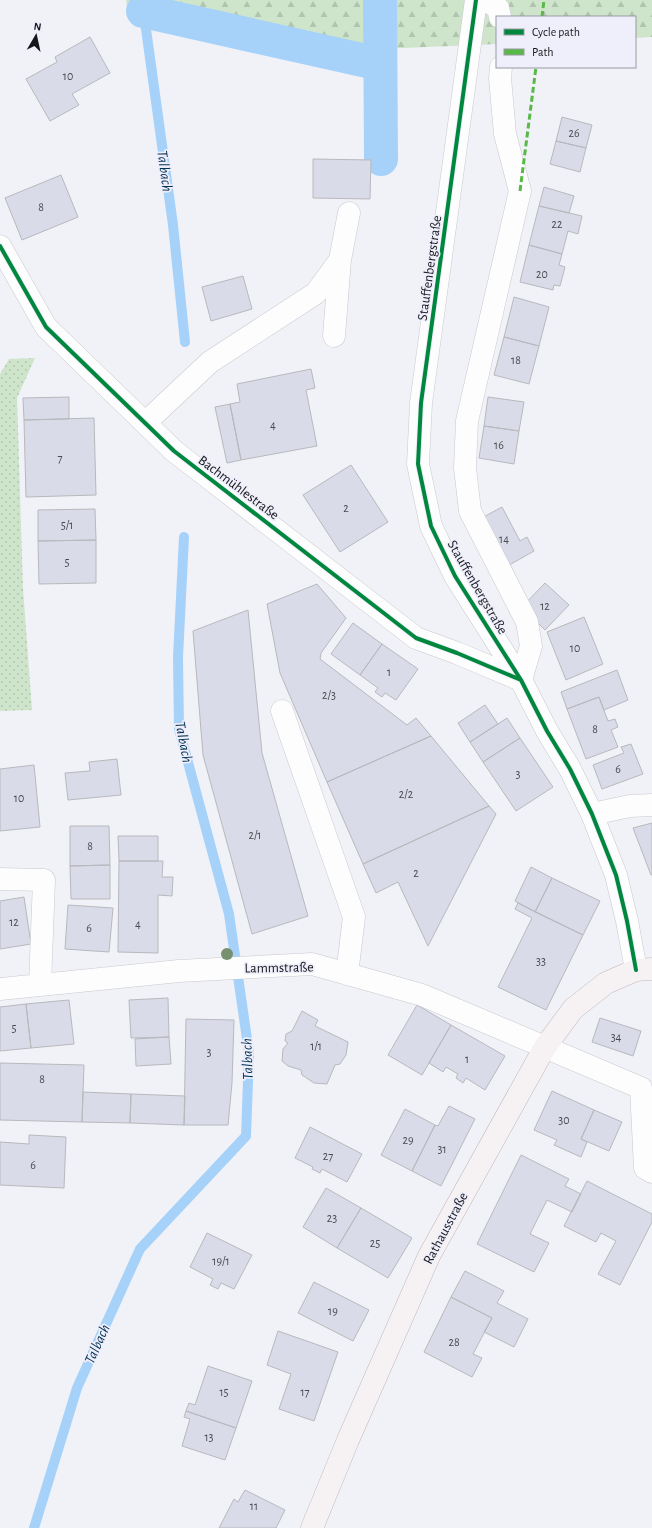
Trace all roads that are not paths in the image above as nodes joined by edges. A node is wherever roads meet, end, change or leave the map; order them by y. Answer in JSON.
{"nodes":[{"id":1,"x":476,"y":0,"type":"edge"},
{"id":2,"x":486,"y":0,"type":"edge"},
{"id":3,"x":500,"y":16,"type":"edge"},
{"id":4,"x":501,"y":68,"type":"edge"},
{"id":5,"x":348,"y":213,"type":"dead end"},
{"id":6,"x":0,"y":246,"type":"edge"},
{"id":7,"x":340,"y":260,"type":"junction"},
{"id":8,"x":334,"y":336,"type":"dead end"},
{"id":9,"x":145,"y":423,"type":"junction"},
{"id":10,"x":521,"y":680,"type":"junction"},
{"id":11,"x":282,"y":711,"type":"dead end"},
{"id":12,"x":652,"y":805,"type":"edge"},
{"id":13,"x":592,"y":814,"type":"junction"},
{"id":14,"x":0,"y":879,"type":"edge"},
{"id":15,"x":644,"y":970,"type":"edge"},
{"id":16,"x":347,"y":974,"type":"junction"},
{"id":17,"x":40,"y":985,"type":"junction"},
{"id":18,"x":0,"y":989,"type":"edge"},
{"id":19,"x":545,"y":1047,"type":"junction"},
{"id":20,"x":652,"y":1172,"type":"edge"},
{"id":21,"x":312,"y":1528,"type":"edge"}],
"edges":[{"from":1,"to":10,"type":"street","name":"Stauffenbergstraße"},
{"from":2,"to":3,"type":"street"},
{"from":4,"to":10,"type":"street","name":"Stauffenbergstraße"},
{"from":5,"to":7,"type":"street"},
{"from":6,"to":9,"type":"street","name":"Bachmühlestraße"},
{"from":7,"to":8,"type":"street"},
{"from":7,"to":9,"type":"street"},
{"from":9,"to":10,"type":"street","name":"Bachmühlestraße"},
{"from":10,"to":13,"type":"street","name":"Stauffenbergstraße"},
{"from":11,"to":16,"type":"street"},
{"from":12,"to":13,"type":"street"},
{"from":13,"to":15,"type":"street","name":"Stauffenbergstraße"},
{"from":14,"to":17,"type":"street"},
{"from":15,"to":19,"type":"main road","name":"Rathausstraße"},
{"from":16,"to":17,"type":"street","name":"Lammstraße"},
{"from":16,"to":19,"type":"street","name":"Lammstraße"},
{"from":17,"to":18,"type":"street","name":"Lammstraße"},
{"from":19,"to":20,"type":"street","name":"Lammstraße"},
{"from":19,"to":21,"type":"main road","name":"Rathausstraße"}]}
